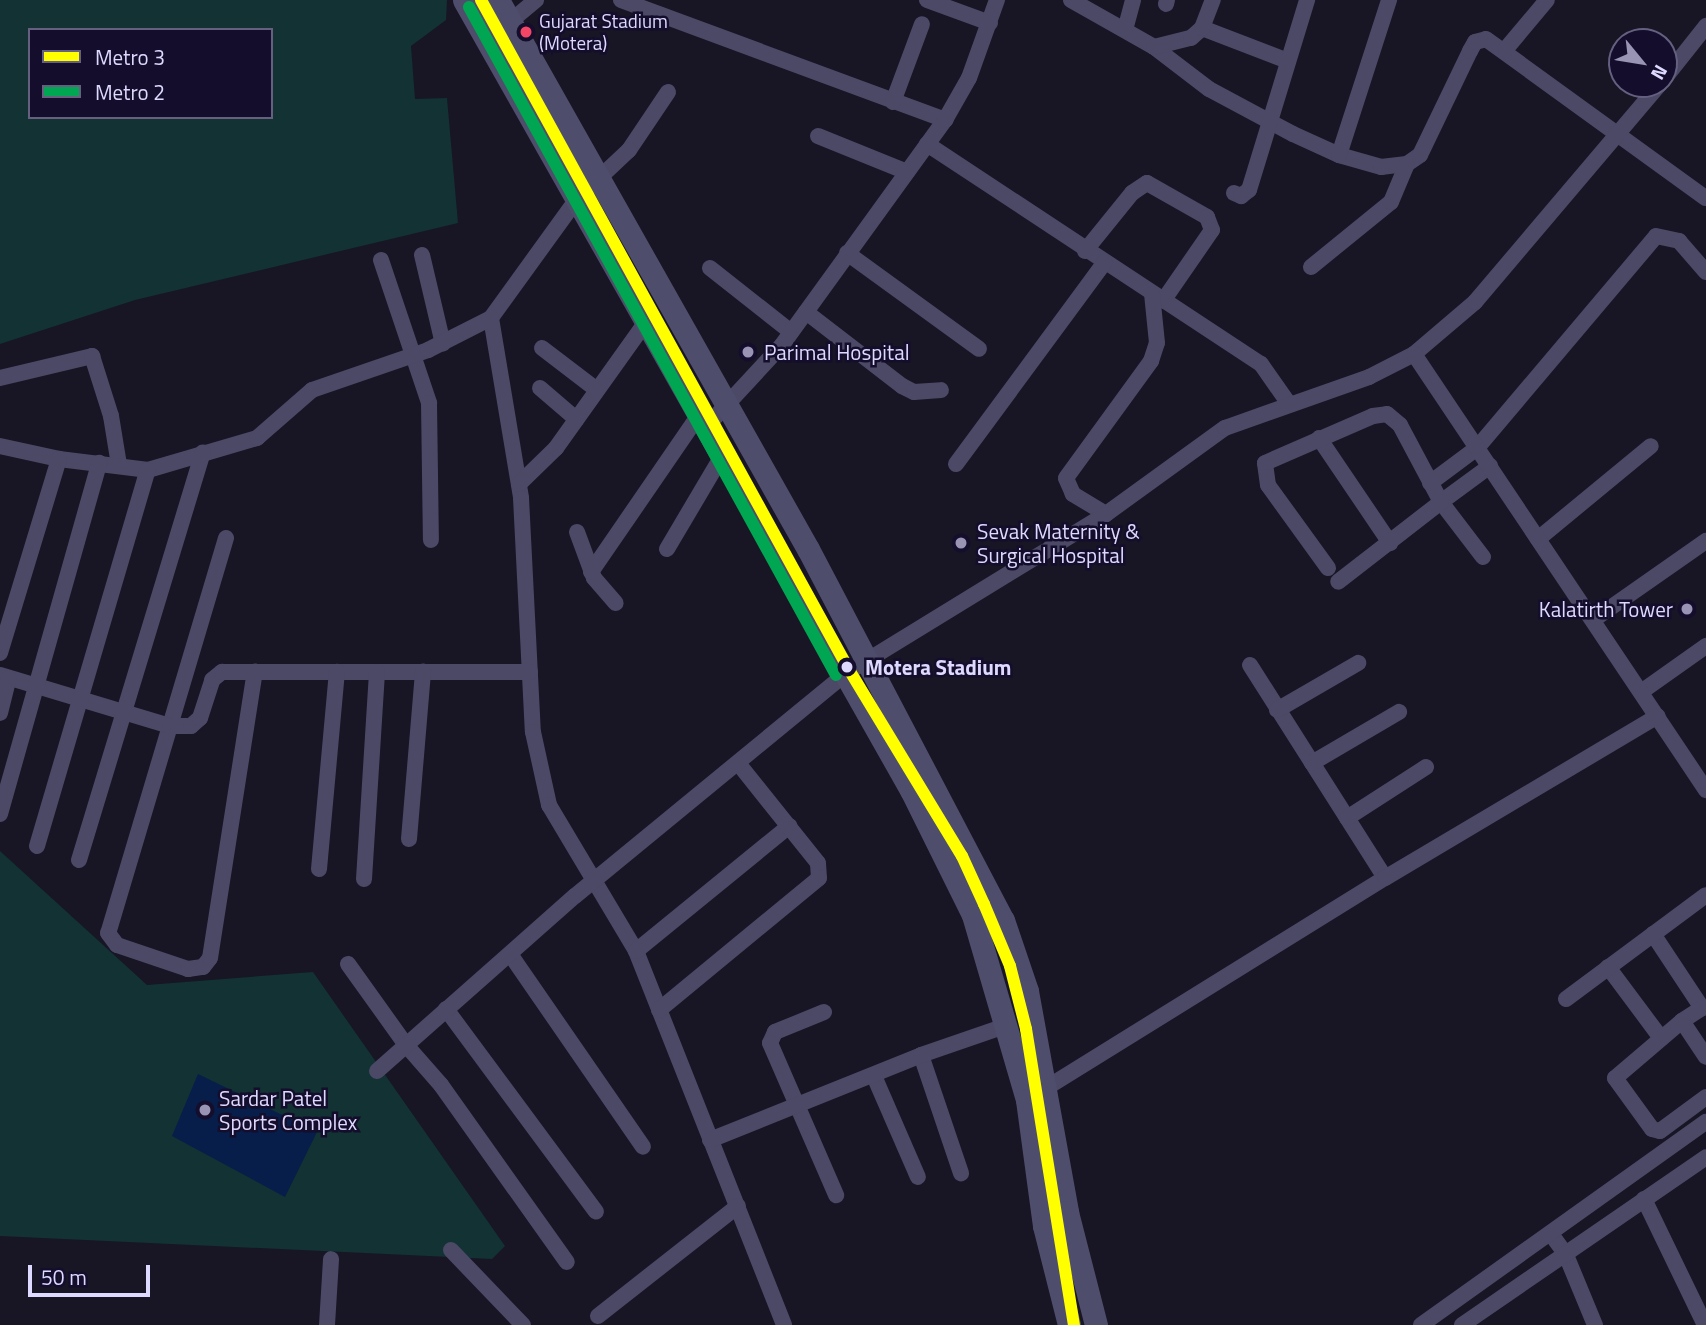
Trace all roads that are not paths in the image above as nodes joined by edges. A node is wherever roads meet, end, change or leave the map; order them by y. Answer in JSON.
{"nodes":[{"id":1,"x":464,"y":0,"type":"edge"},
{"id":2,"x":498,"y":0,"type":"edge"},
{"id":3,"x":536,"y":0,"type":"edge"},
{"id":4,"x":621,"y":0,"type":"edge"},
{"id":5,"x":927,"y":0,"type":"edge"},
{"id":6,"x":997,"y":0,"type":"edge"},
{"id":7,"x":1071,"y":0,"type":"edge"},
{"id":8,"x":1132,"y":0,"type":"edge"},
{"id":9,"x":1213,"y":0,"type":"edge"},
{"id":10,"x":1307,"y":0,"type":"edge"},
{"id":11,"x":1389,"y":0,"type":"edge"},
{"id":12,"x":1547,"y":0,"type":"edge"},
{"id":13,"x":989,"y":23,"type":"junction"},
{"id":14,"x":512,"y":24,"type":"junction"},
{"id":15,"x":922,"y":24,"type":"dead end"},
{"id":16,"x":1706,"y":26,"type":"edge"},
{"id":17,"x":1202,"y":28,"type":"junction"},
{"id":18,"x":1125,"y":30,"type":"junction"},
{"id":19,"x":487,"y":41,"type":"junction"},
{"id":20,"x":1154,"y":47,"type":"junction"},
{"id":21,"x":1505,"y":50,"type":"junction"},
{"id":22,"x":1288,"y":61,"type":"junction"},
{"id":23,"x":1678,"y":61,"type":"edge"},
{"id":24,"x":668,"y":92,"type":"dead end"},
{"id":25,"x":1649,"y":98,"type":"edge"},
{"id":26,"x":893,"y":102,"type":"junction"},
{"id":27,"x":945,"y":120,"type":"junction"},
{"id":28,"x":1269,"y":122,"type":"junction"},
{"id":29,"x":817,"y":136,"type":"dead end"},
{"id":30,"x":1619,"y":137,"type":"junction"},
{"id":31,"x":927,"y":144,"type":"junction"},
{"id":32,"x":1339,"y":155,"type":"junction"},
{"id":33,"x":1407,"y":164,"type":"junction"},
{"id":34,"x":907,"y":172,"type":"junction"},
{"id":35,"x":598,"y":179,"type":"junction"},
{"id":36,"x":1703,"y":190,"type":"edge"},
{"id":37,"x":1234,"y":193,"type":"dead end"},
{"id":38,"x":577,"y":200,"type":"junction"},
{"id":39,"x":1085,"y":251,"type":"junction"},
{"id":40,"x":847,"y":253,"type":"junction"},
{"id":41,"x":422,"y":255,"type":"dead end"},
{"id":42,"x":381,"y":260,"type":"dead end"},
{"id":43,"x":1104,"y":263,"type":"junction"},
{"id":44,"x":1311,"y":267,"type":"dead end"},
{"id":45,"x":710,"y":268,"type":"dead end"},
{"id":46,"x":1706,"y":272,"type":"edge"},
{"id":47,"x":1157,"y":297,"type":"junction"},
{"id":48,"x":806,"y":312,"type":"junction"},
{"id":49,"x":491,"y":318,"type":"junction"},
{"id":50,"x":646,"y":322,"type":"junction"},
{"id":51,"x":791,"y":332,"type":"junction"},
{"id":52,"x":443,"y":344,"type":"junction"},
{"id":53,"x":542,"y":348,"type":"dead end"},
{"id":54,"x":979,"y":349,"type":"dead end"},
{"id":55,"x":416,"y":354,"type":"junction"},
{"id":56,"x":1414,"y":354,"type":"junction"},
{"id":57,"x":0,"y":378,"type":"edge"},
{"id":58,"x":540,"y":388,"type":"dead end"},
{"id":59,"x":597,"y":390,"type":"junction"},
{"id":60,"x":941,"y":390,"type":"dead end"},
{"id":61,"x":1289,"y":404,"type":"junction"},
{"id":62,"x":726,"y":406,"type":"junction"},
{"id":63,"x":576,"y":419,"type":"junction"},
{"id":64,"x":702,"y":421,"type":"junction"},
{"id":65,"x":1319,"y":438,"type":"junction"},
{"id":66,"x":0,"y":446,"type":"edge"},
{"id":67,"x":1651,"y":446,"type":"dead end"},
{"id":68,"x":1477,"y":448,"type":"junction"},
{"id":69,"x":203,"y":452,"type":"junction"},
{"id":70,"x":722,"y":456,"type":"junction"},
{"id":71,"x":59,"y":459,"type":"junction"},
{"id":72,"x":99,"y":463,"type":"junction"},
{"id":73,"x":956,"y":464,"type":"dead end"},
{"id":74,"x":119,"y":465,"type":"junction"},
{"id":75,"x":1490,"y":466,"type":"junction"},
{"id":76,"x":148,"y":470,"type":"junction"},
{"id":77,"x":1430,"y":483,"type":"junction"},
{"id":78,"x":519,"y":484,"type":"junction"},
{"id":79,"x":1441,"y":502,"type":"junction"},
{"id":80,"x":1106,"y":514,"type":"junction"},
{"id":81,"x":578,"y":532,"type":"dead end"},
{"id":82,"x":226,"y":538,"type":"dead end"},
{"id":83,"x":1538,"y":539,"type":"junction"},
{"id":84,"x":431,"y":540,"type":"dead end"},
{"id":85,"x":1706,"y":541,"type":"edge"},
{"id":86,"x":1390,"y":543,"type":"junction"},
{"id":87,"x":667,"y":549,"type":"dead end"},
{"id":88,"x":1483,"y":557,"type":"dead end"},
{"id":89,"x":1328,"y":568,"type":"dead end"},
{"id":90,"x":592,"y":572,"type":"junction"},
{"id":91,"x":1338,"y":582,"type":"dead end"},
{"id":92,"x":616,"y":603,"type":"dead end"},
{"id":93,"x":1593,"y":620,"type":"junction"},
{"id":94,"x":1706,"y":646,"type":"edge"},
{"id":95,"x":0,"y":653,"type":"edge"},
{"id":96,"x":868,"y":660,"type":"junction"},
{"id":97,"x":1358,"y":663,"type":"dead end"},
{"id":98,"x":1250,"y":666,"type":"dead end"},
{"id":99,"x":255,"y":671,"type":"junction"},
{"id":100,"x":337,"y":672,"type":"junction"},
{"id":101,"x":377,"y":672,"type":"junction"},
{"id":102,"x":423,"y":672,"type":"junction"},
{"id":103,"x":530,"y":672,"type":"junction"},
{"id":104,"x":845,"y":674,"type":"junction"},
{"id":105,"x":5,"y":676,"type":"edge"},
{"id":106,"x":39,"y":687,"type":"junction"},
{"id":107,"x":1641,"y":692,"type":"junction"},
{"id":108,"x":80,"y":699,"type":"junction"},
{"id":109,"x":1277,"y":710,"type":"junction"},
{"id":110,"x":1399,"y":712,"type":"dead end"},
{"id":111,"x":0,"y":713,"type":"edge"},
{"id":112,"x":125,"y":713,"type":"junction"},
{"id":113,"x":1658,"y":716,"type":"junction"},
{"id":114,"x":170,"y":726,"type":"junction"},
{"id":115,"x":738,"y":763,"type":"junction"},
{"id":116,"x":1312,"y":763,"type":"junction"},
{"id":117,"x":1426,"y":767,"type":"dead end"},
{"id":118,"x":1706,"y":790,"type":"edge"},
{"id":119,"x":0,"y":814,"type":"edge"},
{"id":120,"x":1347,"y":818,"type":"junction"},
{"id":121,"x":789,"y":826,"type":"junction"},
{"id":122,"x":409,"y":839,"type":"dead end"},
{"id":123,"x":37,"y":846,"type":"dead end"},
{"id":124,"x":79,"y":860,"type":"dead end"},
{"id":125,"x":319,"y":869,"type":"dead end"},
{"id":126,"x":1385,"y":878,"type":"junction"},
{"id":127,"x":364,"y":879,"type":"dead end"},
{"id":128,"x":594,"y":883,"type":"junction"},
{"id":129,"x":1706,"y":895,"type":"edge"},
{"id":130,"x":1653,"y":934,"type":"junction"},
{"id":131,"x":636,"y":951,"type":"junction"},
{"id":132,"x":510,"y":954,"type":"junction"},
{"id":133,"x":348,"y":964,"type":"dead end"},
{"id":134,"x":1608,"y":967,"type":"junction"},
{"id":135,"x":1566,"y":999,"type":"dead end"},
{"id":136,"x":1704,"y":1007,"type":"edge"},
{"id":137,"x":446,"y":1009,"type":"junction"},
{"id":138,"x":659,"y":1010,"type":"junction"},
{"id":139,"x":824,"y":1012,"type":"dead end"},
{"id":140,"x":1682,"y":1021,"type":"junction"},
{"id":141,"x":1005,"y":1026,"type":"junction"},
{"id":142,"x":1661,"y":1038,"type":"junction"},
{"id":143,"x":406,"y":1045,"type":"junction"},
{"id":144,"x":921,"y":1055,"type":"junction"},
{"id":145,"x":1706,"y":1057,"type":"edge"},
{"id":146,"x":377,"y":1071,"type":"dead end"},
{"id":147,"x":874,"y":1076,"type":"junction"},
{"id":148,"x":1047,"y":1088,"type":"junction"},
{"id":149,"x":1706,"y":1097,"type":"edge"},
{"id":150,"x":1027,"y":1100,"type":"junction"},
{"id":151,"x":798,"y":1106,"type":"junction"},
{"id":152,"x":1706,"y":1122,"type":"edge"},
{"id":153,"x":710,"y":1140,"type":"junction"},
{"id":154,"x":643,"y":1147,"type":"dead end"},
{"id":155,"x":1706,"y":1157,"type":"edge"},
{"id":156,"x":961,"y":1173,"type":"dead end"},
{"id":157,"x":918,"y":1177,"type":"dead end"},
{"id":158,"x":836,"y":1195,"type":"dead end"},
{"id":159,"x":1644,"y":1199,"type":"junction"},
{"id":160,"x":738,"y":1206,"type":"junction"},
{"id":161,"x":596,"y":1212,"type":"dead end"},
{"id":162,"x":1551,"y":1234,"type":"junction"},
{"id":163,"x":451,"y":1250,"type":"dead end"},
{"id":164,"x":1566,"y":1255,"type":"junction"},
{"id":165,"x":331,"y":1259,"type":"dead end"},
{"id":166,"x":567,"y":1262,"type":"dead end"},
{"id":167,"x":598,"y":1316,"type":"dead end"},
{"id":168,"x":327,"y":1325,"type":"edge"},
{"id":169,"x":523,"y":1325,"type":"edge"},
{"id":170,"x":785,"y":1325,"type":"edge"},
{"id":171,"x":1069,"y":1325,"type":"edge"},
{"id":172,"x":1096,"y":1325,"type":"edge"},
{"id":173,"x":1421,"y":1325,"type":"edge"},
{"id":174,"x":1462,"y":1325,"type":"edge"},
{"id":175,"x":1595,"y":1325,"type":"edge"},
{"id":176,"x":1704,"y":1325,"type":"edge"}],
"edges":[{"from":1,"to":19,"type":"street"},
{"from":2,"to":14,"type":"street"},
{"from":3,"to":14,"type":"street"},
{"from":4,"to":26,"type":"street"},
{"from":5,"to":13,"type":"street"},
{"from":6,"to":13,"type":"street"},
{"from":7,"to":18,"type":"street"},
{"from":8,"to":18,"type":"street"},
{"from":9,"to":17,"type":"street"},
{"from":10,"to":22,"type":"street"},
{"from":11,"to":32,"type":"street"},
{"from":12,"to":21,"type":"street"},
{"from":13,"to":27,"type":"street"},
{"from":14,"to":19,"type":"street"},
{"from":14,"to":35,"type":"street"},
{"from":15,"to":26,"type":"street"},
{"from":16,"to":23,"type":"street"},
{"from":17,"to":20,"type":"street"},
{"from":17,"to":22,"type":"street"},
{"from":18,"to":20,"type":"street"},
{"from":19,"to":38,"type":"street"},
{"from":20,"to":28,"type":"street"},
{"from":21,"to":30,"type":"street"},
{"from":21,"to":33,"type":"street"},
{"from":22,"to":28,"type":"street"},
{"from":24,"to":35,"type":"street"},
{"from":25,"to":30,"type":"street"},
{"from":26,"to":27,"type":"street"},
{"from":27,"to":31,"type":"street"},
{"from":28,"to":32,"type":"street"},
{"from":28,"to":37,"type":"street"},
{"from":29,"to":34,"type":"street"},
{"from":30,"to":36,"type":"street"},
{"from":30,"to":56,"type":"street"},
{"from":31,"to":34,"type":"street"},
{"from":31,"to":39,"type":"street"},
{"from":32,"to":33,"type":"street"},
{"from":33,"to":44,"type":"street"},
{"from":34,"to":40,"type":"street"},
{"from":35,"to":38,"type":"street"},
{"from":35,"to":62,"type":"street"},
{"from":38,"to":49,"type":"street"},
{"from":38,"to":50,"type":"street"},
{"from":39,"to":43,"type":"street"},
{"from":39,"to":47,"type":"street"},
{"from":40,"to":48,"type":"street"},
{"from":40,"to":54,"type":"street"},
{"from":41,"to":52,"type":"street"},
{"from":42,"to":55,"type":"street"},
{"from":43,"to":47,"type":"street"},
{"from":43,"to":73,"type":"street"},
{"from":45,"to":51,"type":"street"},
{"from":46,"to":68,"type":"street"},
{"from":47,"to":61,"type":"street"},
{"from":47,"to":80,"type":"street"},
{"from":48,"to":51,"type":"street"},
{"from":48,"to":60,"type":"street"},
{"from":49,"to":52,"type":"street"},
{"from":49,"to":78,"type":"street"},
{"from":50,"to":59,"type":"street"},
{"from":50,"to":64,"type":"street"},
{"from":51,"to":62,"type":"street"},
{"from":52,"to":55,"type":"street"},
{"from":53,"to":59,"type":"street"},
{"from":55,"to":69,"type":"street"},
{"from":55,"to":84,"type":"street"},
{"from":56,"to":61,"type":"street"},
{"from":56,"to":68,"type":"street"},
{"from":57,"to":74,"type":"street"},
{"from":58,"to":63,"type":"street"},
{"from":59,"to":63,"type":"street"},
{"from":61,"to":80,"type":"street"},
{"from":62,"to":64,"type":"street"},
{"from":62,"to":96,"type":"street"},
{"from":63,"to":78,"type":"street"},
{"from":64,"to":70,"type":"street"},
{"from":64,"to":90,"type":"street"},
{"from":65,"to":77,"type":"street"},
{"from":65,"to":86,"type":"street"},
{"from":65,"to":89,"type":"street"},
{"from":66,"to":71,"type":"street"},
{"from":67,"to":83,"type":"street"},
{"from":68,"to":75,"type":"street"},
{"from":68,"to":77,"type":"street"},
{"from":69,"to":76,"type":"street"},
{"from":69,"to":112,"type":"street"},
{"from":70,"to":87,"type":"street"},
{"from":70,"to":104,"type":"street"},
{"from":71,"to":72,"type":"street"},
{"from":71,"to":95,"type":"street"},
{"from":72,"to":74,"type":"street"},
{"from":72,"to":106,"type":"street"},
{"from":74,"to":76,"type":"street"},
{"from":75,"to":79,"type":"street"},
{"from":75,"to":83,"type":"street"},
{"from":76,"to":108,"type":"street"},
{"from":77,"to":79,"type":"street"},
{"from":78,"to":103,"type":"street"},
{"from":79,"to":86,"type":"street"},
{"from":79,"to":88,"type":"street"},
{"from":80,"to":96,"type":"street"},
{"from":81,"to":90,"type":"street"},
{"from":82,"to":114,"type":"street"},
{"from":83,"to":93,"type":"street"},
{"from":85,"to":93,"type":"street"},
{"from":86,"to":91,"type":"street"},
{"from":90,"to":92,"type":"street"},
{"from":93,"to":107,"type":"street"},
{"from":94,"to":107,"type":"street"},
{"from":96,"to":104,"type":"street"},
{"from":96,"to":148,"type":"street"},
{"from":97,"to":109,"type":"street"},
{"from":98,"to":109,"type":"street"},
{"from":99,"to":100,"type":"street"},
{"from":99,"to":114,"type":"street"},
{"from":99,"to":114,"type":"street"},
{"from":100,"to":101,"type":"street"},
{"from":100,"to":125,"type":"street"},
{"from":101,"to":102,"type":"street"},
{"from":101,"to":127,"type":"street"},
{"from":102,"to":103,"type":"street"},
{"from":102,"to":122,"type":"street"},
{"from":103,"to":128,"type":"street"},
{"from":104,"to":115,"type":"street"},
{"from":104,"to":141,"type":"street"},
{"from":105,"to":106,"type":"street"},
{"from":105,"to":111,"type":"street"},
{"from":106,"to":108,"type":"street"},
{"from":106,"to":119,"type":"street"},
{"from":107,"to":113,"type":"street"},
{"from":108,"to":112,"type":"street"},
{"from":108,"to":123,"type":"street"},
{"from":109,"to":116,"type":"street"},
{"from":110,"to":116,"type":"street"},
{"from":112,"to":114,"type":"street"},
{"from":112,"to":124,"type":"street"},
{"from":113,"to":118,"type":"street"},
{"from":113,"to":126,"type":"street"},
{"from":115,"to":121,"type":"street"},
{"from":115,"to":128,"type":"street"},
{"from":116,"to":120,"type":"street"},
{"from":117,"to":120,"type":"street"},
{"from":120,"to":126,"type":"street"},
{"from":121,"to":131,"type":"street"},
{"from":121,"to":138,"type":"street"},
{"from":126,"to":148,"type":"street"},
{"from":128,"to":131,"type":"street"},
{"from":128,"to":132,"type":"street"},
{"from":129,"to":130,"type":"street"},
{"from":130,"to":134,"type":"street"},
{"from":130,"to":136,"type":"street"},
{"from":131,"to":138,"type":"street"},
{"from":132,"to":137,"type":"street"},
{"from":132,"to":154,"type":"street"},
{"from":133,"to":143,"type":"street"},
{"from":134,"to":135,"type":"street"},
{"from":134,"to":142,"type":"street"},
{"from":136,"to":140,"type":"street"},
{"from":137,"to":143,"type":"street"},
{"from":137,"to":161,"type":"street"},
{"from":138,"to":153,"type":"street"},
{"from":139,"to":151,"type":"street"},
{"from":140,"to":142,"type":"street"},
{"from":140,"to":145,"type":"street"},
{"from":141,"to":144,"type":"street"},
{"from":141,"to":150,"type":"street"},
{"from":142,"to":149,"type":"street"},
{"from":143,"to":146,"type":"street"},
{"from":143,"to":166,"type":"street"},
{"from":144,"to":147,"type":"street"},
{"from":144,"to":156,"type":"street"},
{"from":147,"to":151,"type":"street"},
{"from":147,"to":157,"type":"street"},
{"from":148,"to":150,"type":"street"},
{"from":148,"to":172,"type":"street"},
{"from":150,"to":171,"type":"street"},
{"from":151,"to":153,"type":"street"},
{"from":151,"to":158,"type":"street"},
{"from":152,"to":162,"type":"street"},
{"from":153,"to":160,"type":"street"},
{"from":155,"to":159,"type":"street"},
{"from":159,"to":164,"type":"street"},
{"from":159,"to":176,"type":"street"},
{"from":160,"to":167,"type":"street"},
{"from":160,"to":170,"type":"street"},
{"from":162,"to":164,"type":"street"},
{"from":162,"to":173,"type":"street"},
{"from":163,"to":169,"type":"street"},
{"from":164,"to":174,"type":"street"},
{"from":164,"to":175,"type":"street"},
{"from":165,"to":168,"type":"street"}]}
